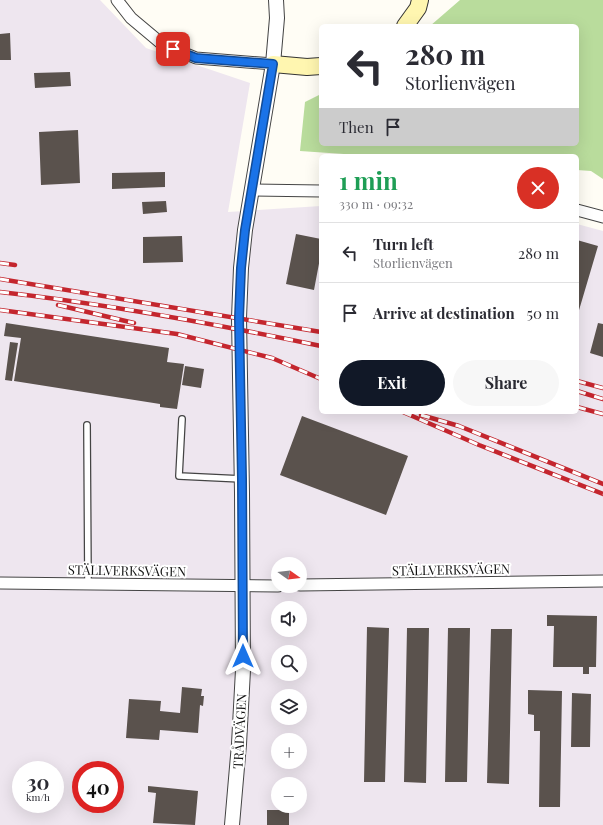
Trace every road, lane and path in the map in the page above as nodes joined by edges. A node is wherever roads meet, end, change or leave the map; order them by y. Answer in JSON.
{"nodes":[{"id":1,"x":117,"y":0,"type":"edge"},
{"id":2,"x":276,"y":0,"type":"edge"},
{"id":3,"x":420,"y":0,"type":"edge"},
{"id":4,"x":406,"y":24,"type":"edge"},
{"id":5,"x":273,"y":64,"type":"junction"},
{"id":6,"x":319,"y":66,"type":"edge"},
{"id":7,"x":252,"y":190,"type":"junction"},
{"id":8,"x":319,"y":191,"type":"edge"},
{"id":9,"x":579,"y":211,"type":"edge"},
{"id":10,"x":603,"y":218,"type":"edge"},
{"id":11,"x":182,"y":419,"type":"dead end"},
{"id":12,"x":87,"y":425,"type":"dead end"},
{"id":13,"x":242,"y":479,"type":"junction"},
{"id":14,"x":603,"y":581,"type":"edge"},
{"id":15,"x":0,"y":583,"type":"edge"},
{"id":16,"x":88,"y":584,"type":"junction"},
{"id":17,"x":307,"y":585,"type":"edge"},
{"id":18,"x":243,"y":586,"type":"junction"},
{"id":19,"x":271,"y":586,"type":"edge"},
{"id":20,"x":232,"y":825,"type":"edge"}],
"edges":[{"from":1,"to":5,"type":"street"},
{"from":2,"to":5,"type":"street","name":"TRÅDVÄGEN"},
{"from":3,"to":4,"type":"main road"},
{"from":5,"to":6,"type":"main road"},
{"from":5,"to":7,"type":"street","name":"TRÅDVÄGEN"},
{"from":7,"to":8,"type":"street"},
{"from":7,"to":13,"type":"street","name":"TRÅDVÄGEN"},
{"from":9,"to":10,"type":"street"},
{"from":11,"to":13,"type":"lane"},
{"from":12,"to":16,"type":"lane"},
{"from":13,"to":18,"type":"street","name":"TRÅDVÄGEN"},
{"from":14,"to":17,"type":"street","name":"STÄLLVERKSVÄGEN"},
{"from":15,"to":16,"type":"street","name":"STÄLLVERKSVÄGEN"},
{"from":16,"to":18,"type":"street","name":"STÄLLVERKSVÄGEN"},
{"from":18,"to":19,"type":"street","name":"STÄLLVERKSVÄGEN"},
{"from":18,"to":20,"type":"street","name":"TRÅDVÄGEN"}]}
